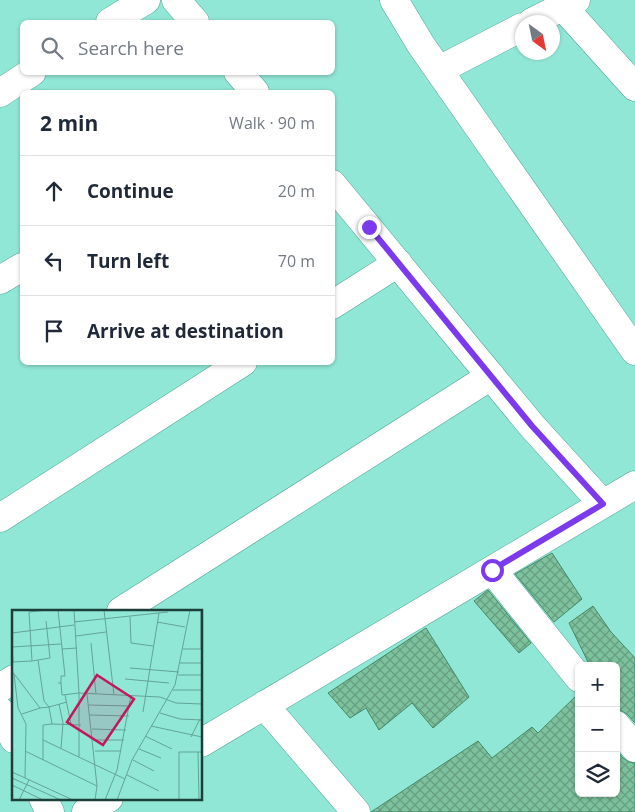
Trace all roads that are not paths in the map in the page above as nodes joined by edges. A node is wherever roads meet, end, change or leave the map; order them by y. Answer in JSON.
{"nodes":[{"id":1,"x":146,"y":0,"type":"edge"},
{"id":2,"x":176,"y":0,"type":"edge"},
{"id":3,"x":394,"y":0,"type":"edge"},
{"id":4,"x":569,"y":3,"type":"edge"},
{"id":5,"x":546,"y":15,"type":"edge"},
{"id":6,"x":113,"y":20,"type":"edge"},
{"id":7,"x":193,"y":20,"type":"edge"},
{"id":8,"x":515,"y":31,"type":"edge"},
{"id":9,"x":439,"y":70,"type":"junction"},
{"id":10,"x":27,"y":75,"type":"edge"},
{"id":11,"x":240,"y":75,"type":"edge"},
{"id":12,"x":635,"y":87,"type":"edge"},
{"id":13,"x":252,"y":90,"type":"edge"},
{"id":14,"x":0,"y":92,"type":"edge"},
{"id":15,"x":335,"y":188,"type":"edge"},
{"id":16,"x":398,"y":263,"type":"junction"},
{"id":17,"x":20,"y":267,"type":"edge"},
{"id":18,"x":0,"y":280,"type":"edge"},
{"id":19,"x":335,"y":303,"type":"edge"},
{"id":20,"x":635,"y":351,"type":"edge"},
{"id":21,"x":238,"y":365,"type":"edge"},
{"id":22,"x":491,"y":376,"type":"junction"},
{"id":23,"x":635,"y":485,"type":"edge"},
{"id":24,"x":603,"y":504,"type":"junction"},
{"id":25,"x":0,"y":518,"type":"edge"},
{"id":26,"x":492,"y":570,"type":"junction"},
{"id":27,"x":123,"y":610,"type":"edge"},
{"id":28,"x":575,"y":673,"type":"edge"},
{"id":29,"x":12,"y":680,"type":"edge"},
{"id":30,"x":0,"y":688,"type":"edge"},
{"id":31,"x":264,"y":705,"type":"junction"},
{"id":32,"x":0,"y":711,"type":"edge"},
{"id":33,"x":620,"y":730,"type":"edge"},
{"id":34,"x":12,"y":735,"type":"edge"},
{"id":35,"x":202,"y":742,"type":"edge"},
{"id":36,"x":635,"y":748,"type":"edge"},
{"id":37,"x":44,"y":800,"type":"edge"},
{"id":38,"x":106,"y":800,"type":"edge"},
{"id":39,"x":50,"y":812,"type":"edge"},
{"id":40,"x":86,"y":812,"type":"edge"},
{"id":41,"x":356,"y":812,"type":"edge"}],
"edges":[{"from":1,"to":6,"type":"street"},
{"from":2,"to":7,"type":"street"},
{"from":3,"to":9,"type":"street"},
{"from":4,"to":5,"type":"street"},
{"from":4,"to":12,"type":"street"},
{"from":8,"to":9,"type":"street"},
{"from":9,"to":20,"type":"street"},
{"from":10,"to":14,"type":"street"},
{"from":11,"to":13,"type":"street"},
{"from":15,"to":16,"type":"street"},
{"from":16,"to":19,"type":"street"},
{"from":16,"to":22,"type":"street"},
{"from":17,"to":18,"type":"street"},
{"from":21,"to":25,"type":"street"},
{"from":22,"to":24,"type":"street"},
{"from":22,"to":27,"type":"street"},
{"from":23,"to":24,"type":"street"},
{"from":24,"to":26,"type":"street"},
{"from":26,"to":28,"type":"street"},
{"from":26,"to":31,"type":"street"},
{"from":29,"to":30,"type":"street"},
{"from":31,"to":35,"type":"street"},
{"from":31,"to":41,"type":"street"},
{"from":32,"to":34,"type":"street"},
{"from":33,"to":36,"type":"street"},
{"from":37,"to":39,"type":"street"},
{"from":38,"to":40,"type":"street"}]}
